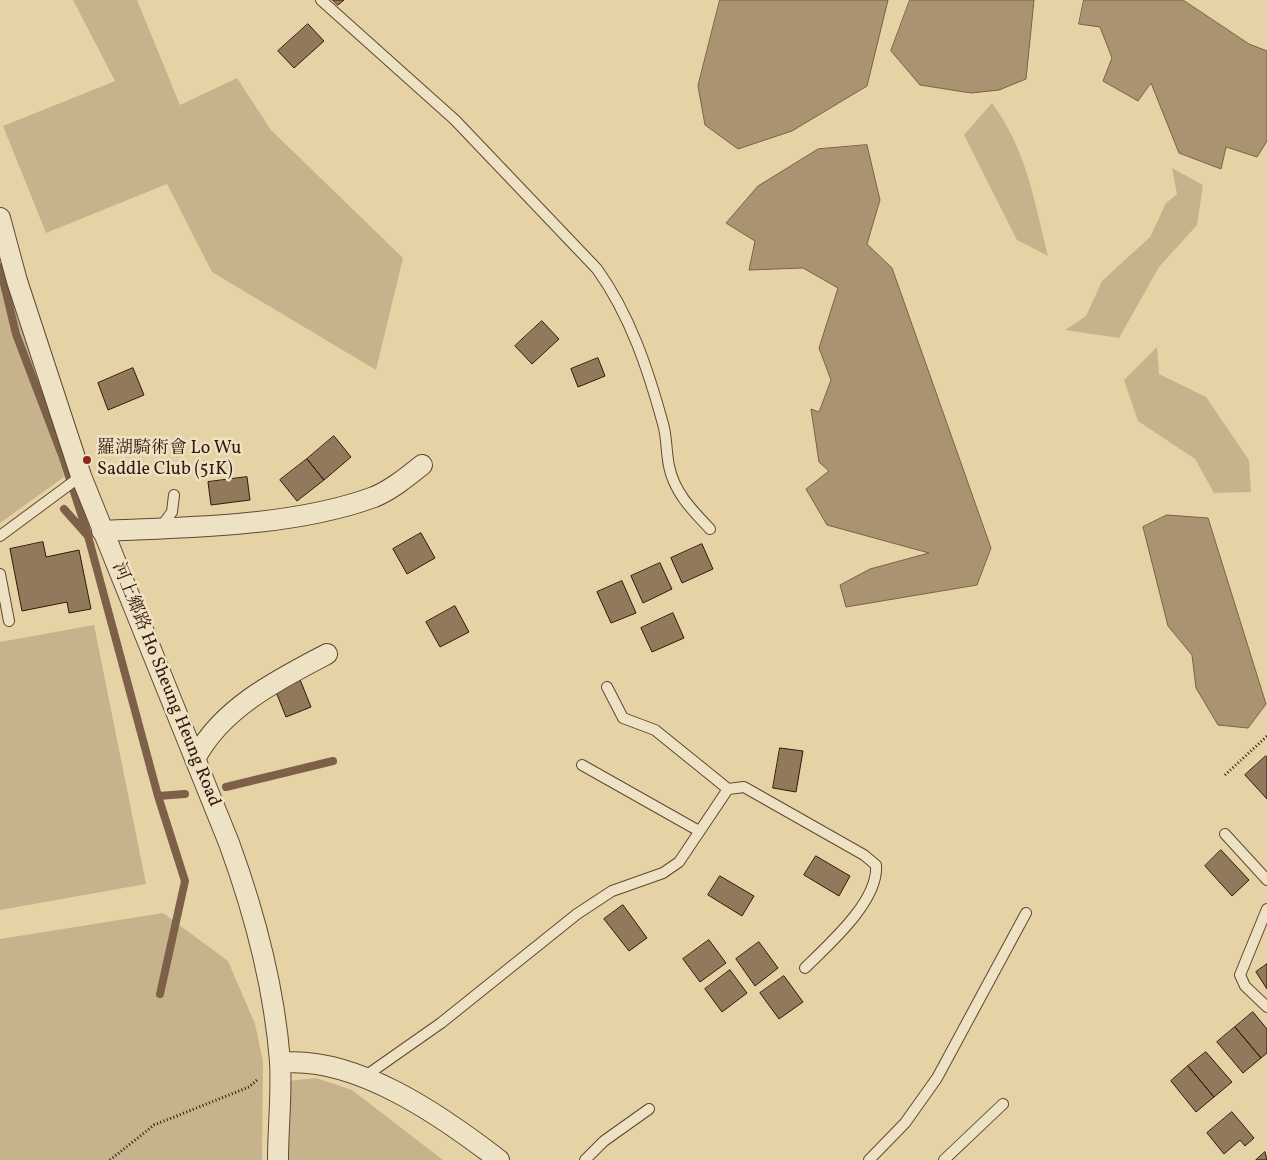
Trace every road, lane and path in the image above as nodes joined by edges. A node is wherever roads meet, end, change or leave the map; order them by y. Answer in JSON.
{"nodes":[{"id":1,"x":321,"y":0,"type":"edge"},
{"id":2,"x":0,"y":218,"type":"edge"},
{"id":3,"x":422,"y":465,"type":"dead end"},
{"id":4,"x":81,"y":476,"type":"junction"},
{"id":5,"x":174,"y":496,"type":"dead end"},
{"id":6,"x":160,"y":528,"type":"junction"},
{"id":7,"x":710,"y":529,"type":"dead end"},
{"id":8,"x":102,"y":531,"type":"junction"},
{"id":9,"x":0,"y":536,"type":"edge"},
{"id":10,"x":0,"y":574,"type":"edge"},
{"id":11,"x":9,"y":621,"type":"dead end"},
{"id":12,"x":327,"y":654,"type":"dead end"},
{"id":13,"x":607,"y":687,"type":"dead end"},
{"id":14,"x":1267,"y":736,"type":"edge"},
{"id":15,"x":195,"y":759,"type":"junction"},
{"id":16,"x":582,"y":764,"type":"dead end"},
{"id":17,"x":1225,"y":775,"type":"dead end"},
{"id":18,"x":728,"y":789,"type":"junction"},
{"id":19,"x":699,"y":831,"type":"junction"},
{"id":20,"x":1225,"y":834,"type":"dead end"},
{"id":21,"x":1267,"y":880,"type":"edge"},
{"id":22,"x":1267,"y":909,"type":"edge"},
{"id":23,"x":1026,"y":913,"type":"dead end"},
{"id":24,"x":805,"y":968,"type":"dead end"},
{"id":25,"x":1267,"y":1007,"type":"edge"},
{"id":26,"x":280,"y":1063,"type":"junction"},
{"id":27,"x":363,"y":1078,"type":"junction"},
{"id":28,"x":1003,"y":1104,"type":"dead end"},
{"id":29,"x":649,"y":1108,"type":"dead end"},
{"id":30,"x":110,"y":1160,"type":"edge"},
{"id":31,"x":278,"y":1160,"type":"edge"},
{"id":32,"x":499,"y":1160,"type":"edge"},
{"id":33,"x":585,"y":1160,"type":"edge"},
{"id":34,"x":869,"y":1160,"type":"edge"},
{"id":35,"x":944,"y":1160,"type":"edge"}],
"edges":[{"from":1,"to":7,"type":"lane"},
{"from":2,"to":4,"type":"street","name":"河上鄉路 Ho Sheung Heung Road"},
{"from":3,"to":6,"type":"street"},
{"from":4,"to":8,"type":"street","name":"河上鄉路 Ho Sheung Heung Road"},
{"from":4,"to":9,"type":"lane"},
{"from":5,"to":6,"type":"lane"},
{"from":6,"to":8,"type":"street"},
{"from":8,"to":15,"type":"street","name":"河上鄉路 Ho Sheung Heung Road"},
{"from":10,"to":11,"type":"lane"},
{"from":12,"to":15,"type":"street"},
{"from":13,"to":18,"type":"lane"},
{"from":14,"to":17,"type":"path"},
{"from":15,"to":26,"type":"street","name":"河上鄉路 Ho Sheung Heung Road"},
{"from":16,"to":19,"type":"lane"},
{"from":18,"to":19,"type":"lane"},
{"from":18,"to":24,"type":"lane"},
{"from":19,"to":27,"type":"lane"},
{"from":20,"to":21,"type":"lane"},
{"from":22,"to":25,"type":"lane"},
{"from":23,"to":34,"type":"lane"},
{"from":26,"to":27,"type":"street"},
{"from":26,"to":30,"type":"path"},
{"from":26,"to":31,"type":"street","name":"河上鄉路 Ho Sheung Heung Road"},
{"from":27,"to":32,"type":"street"},
{"from":28,"to":35,"type":"lane"},
{"from":29,"to":33,"type":"lane"}]}
